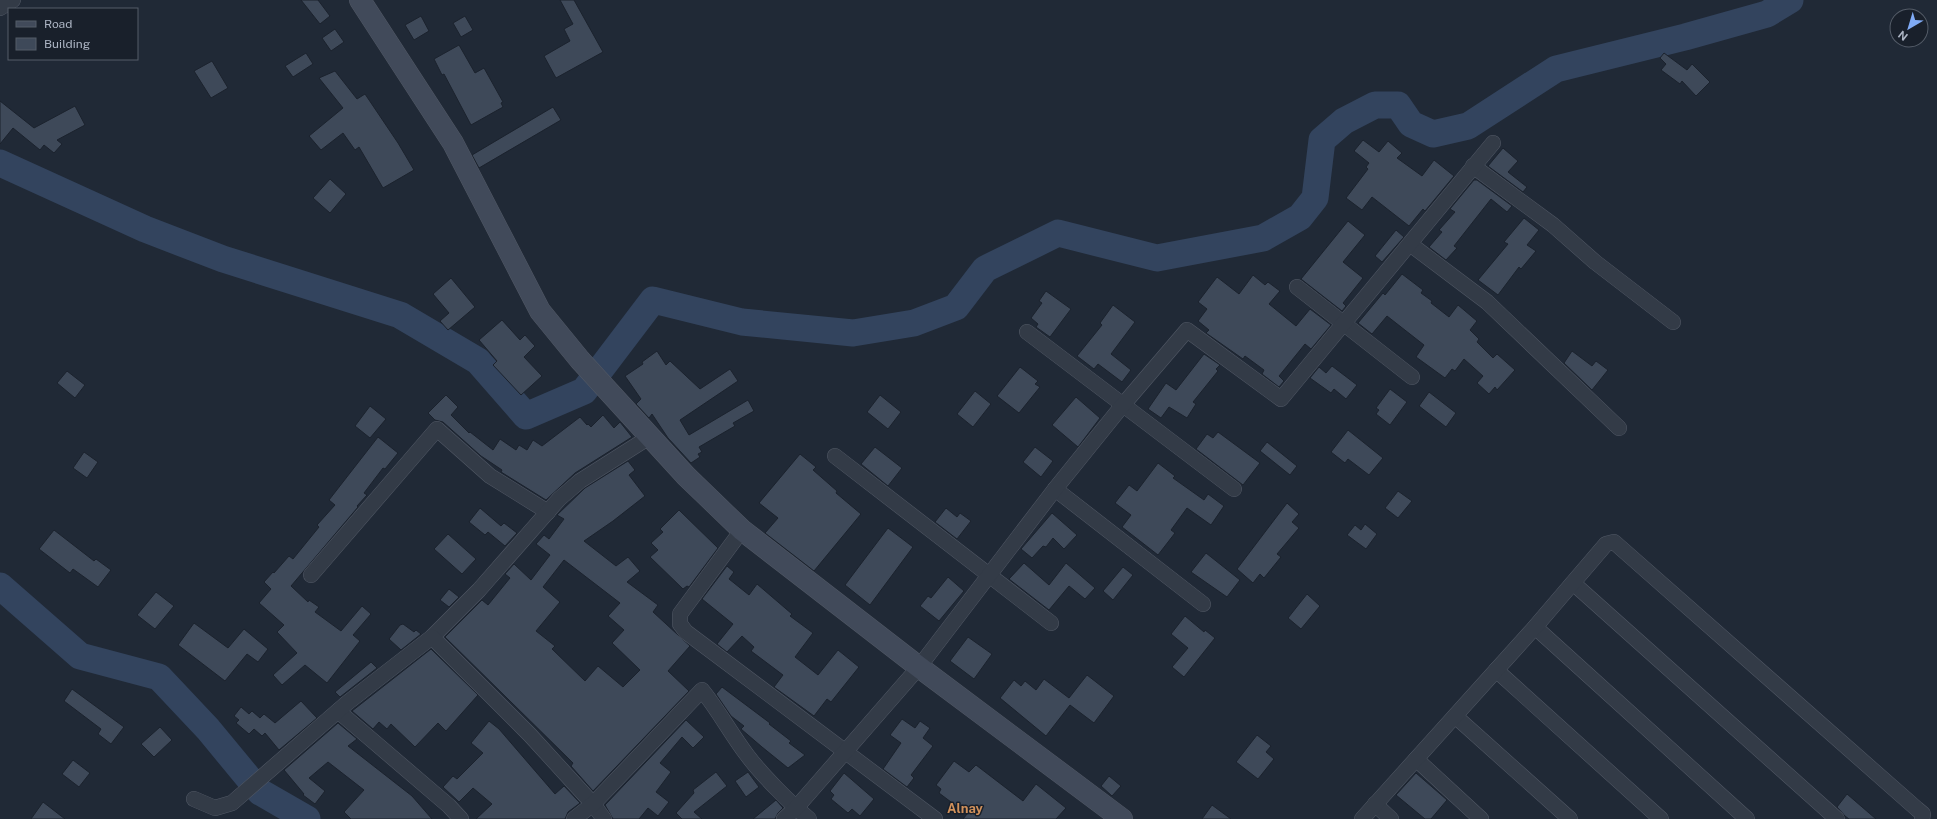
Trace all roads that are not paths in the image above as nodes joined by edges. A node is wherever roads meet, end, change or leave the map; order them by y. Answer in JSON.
{"nodes":[{"id":1,"x":12,"y":0,"type":"edge"},
{"id":2,"x":360,"y":0,"type":"edge"},
{"id":3,"x":0,"y":8,"type":"edge"},
{"id":4,"x":1493,"y":143,"type":"dead end"},
{"id":5,"x":1472,"y":166,"type":"junction"},
{"id":6,"x":1410,"y":244,"type":"junction"},
{"id":7,"x":1297,"y":287,"type":"dead end"},
{"id":8,"x":1673,"y":322,"type":"dead end"},
{"id":9,"x":1344,"y":323,"type":"junction"},
{"id":10,"x":1027,"y":332,"type":"dead end"},
{"id":11,"x":1412,"y":377,"type":"dead end"},
{"id":12,"x":1122,"y":406,"type":"junction"},
{"id":13,"x":1619,"y":428,"type":"dead end"},
{"id":14,"x":651,"y":436,"type":"junction"},
{"id":15,"x":835,"y":456,"type":"dead end"},
{"id":16,"x":1055,"y":489,"type":"junction"},
{"id":17,"x":1234,"y":490,"type":"dead end"},
{"id":18,"x":548,"y":512,"type":"junction"},
{"id":19,"x":742,"y":530,"type":"junction"},
{"id":20,"x":311,"y":575,"type":"dead end"},
{"id":21,"x":989,"y":575,"type":"junction"},
{"id":22,"x":1573,"y":582,"type":"junction"},
{"id":23,"x":1203,"y":604,"type":"dead end"},
{"id":24,"x":1051,"y":623,"type":"dead end"},
{"id":25,"x":1535,"y":627,"type":"junction"},
{"id":26,"x":432,"y":637,"type":"junction"},
{"id":27,"x":919,"y":666,"type":"junction"},
{"id":28,"x":1496,"y":670,"type":"junction"},
{"id":29,"x":338,"y":711,"type":"junction"},
{"id":30,"x":1455,"y":716,"type":"junction"},
{"id":31,"x":845,"y":752,"type":"junction"},
{"id":32,"x":1416,"y":759,"type":"junction"},
{"id":33,"x":194,"y":799,"type":"dead end"},
{"id":34,"x":593,"y":804,"type":"junction"},
{"id":35,"x":1375,"y":804,"type":"junction"},
{"id":36,"x":796,"y":808,"type":"junction"},
{"id":37,"x":461,"y":819,"type":"edge"},
{"id":38,"x":574,"y":819,"type":"edge"},
{"id":39,"x":604,"y":819,"type":"edge"},
{"id":40,"x":784,"y":819,"type":"edge"},
{"id":41,"x":809,"y":819,"type":"edge"},
{"id":42,"x":935,"y":819,"type":"edge"},
{"id":43,"x":1122,"y":819,"type":"edge"},
{"id":44,"x":1362,"y":819,"type":"edge"},
{"id":45,"x":1391,"y":819,"type":"edge"},
{"id":46,"x":1481,"y":819,"type":"edge"},
{"id":47,"x":1570,"y":819,"type":"edge"},
{"id":48,"x":1660,"y":819,"type":"edge"},
{"id":49,"x":1747,"y":819,"type":"edge"},
{"id":50,"x":1837,"y":819,"type":"edge"},
{"id":51,"x":1922,"y":819,"type":"edge"}],
"edges":[{"from":1,"to":3,"type":"street"},
{"from":2,"to":14,"type":"main road"},
{"from":4,"to":5,"type":"street"},
{"from":5,"to":6,"type":"street"},
{"from":5,"to":8,"type":"street"},
{"from":6,"to":9,"type":"street"},
{"from":6,"to":13,"type":"street"},
{"from":7,"to":9,"type":"street"},
{"from":9,"to":11,"type":"street"},
{"from":9,"to":12,"type":"street"},
{"from":10,"to":12,"type":"street"},
{"from":12,"to":16,"type":"street"},
{"from":12,"to":17,"type":"street"},
{"from":14,"to":18,"type":"street"},
{"from":14,"to":19,"type":"main road"},
{"from":15,"to":21,"type":"street"},
{"from":16,"to":21,"type":"street"},
{"from":16,"to":23,"type":"street"},
{"from":18,"to":20,"type":"street"},
{"from":18,"to":26,"type":"street"},
{"from":19,"to":27,"type":"main road"},
{"from":19,"to":31,"type":"street"},
{"from":21,"to":24,"type":"street"},
{"from":21,"to":27,"type":"street"},
{"from":22,"to":25,"type":"street"},
{"from":22,"to":50,"type":"street"},
{"from":22,"to":51,"type":"street"},
{"from":25,"to":28,"type":"street"},
{"from":25,"to":49,"type":"street"},
{"from":26,"to":29,"type":"street"},
{"from":26,"to":34,"type":"street"},
{"from":27,"to":31,"type":"street"},
{"from":27,"to":43,"type":"main road"},
{"from":28,"to":30,"type":"street"},
{"from":28,"to":48,"type":"street"},
{"from":29,"to":33,"type":"street"},
{"from":29,"to":37,"type":"street"},
{"from":30,"to":32,"type":"street"},
{"from":30,"to":47,"type":"street"},
{"from":31,"to":36,"type":"street"},
{"from":31,"to":42,"type":"street"},
{"from":32,"to":35,"type":"street"},
{"from":32,"to":46,"type":"street"},
{"from":34,"to":36,"type":"street"},
{"from":34,"to":38,"type":"street"},
{"from":34,"to":39,"type":"street"},
{"from":35,"to":44,"type":"street"},
{"from":35,"to":45,"type":"street"},
{"from":36,"to":40,"type":"street"},
{"from":36,"to":41,"type":"street"}]}
